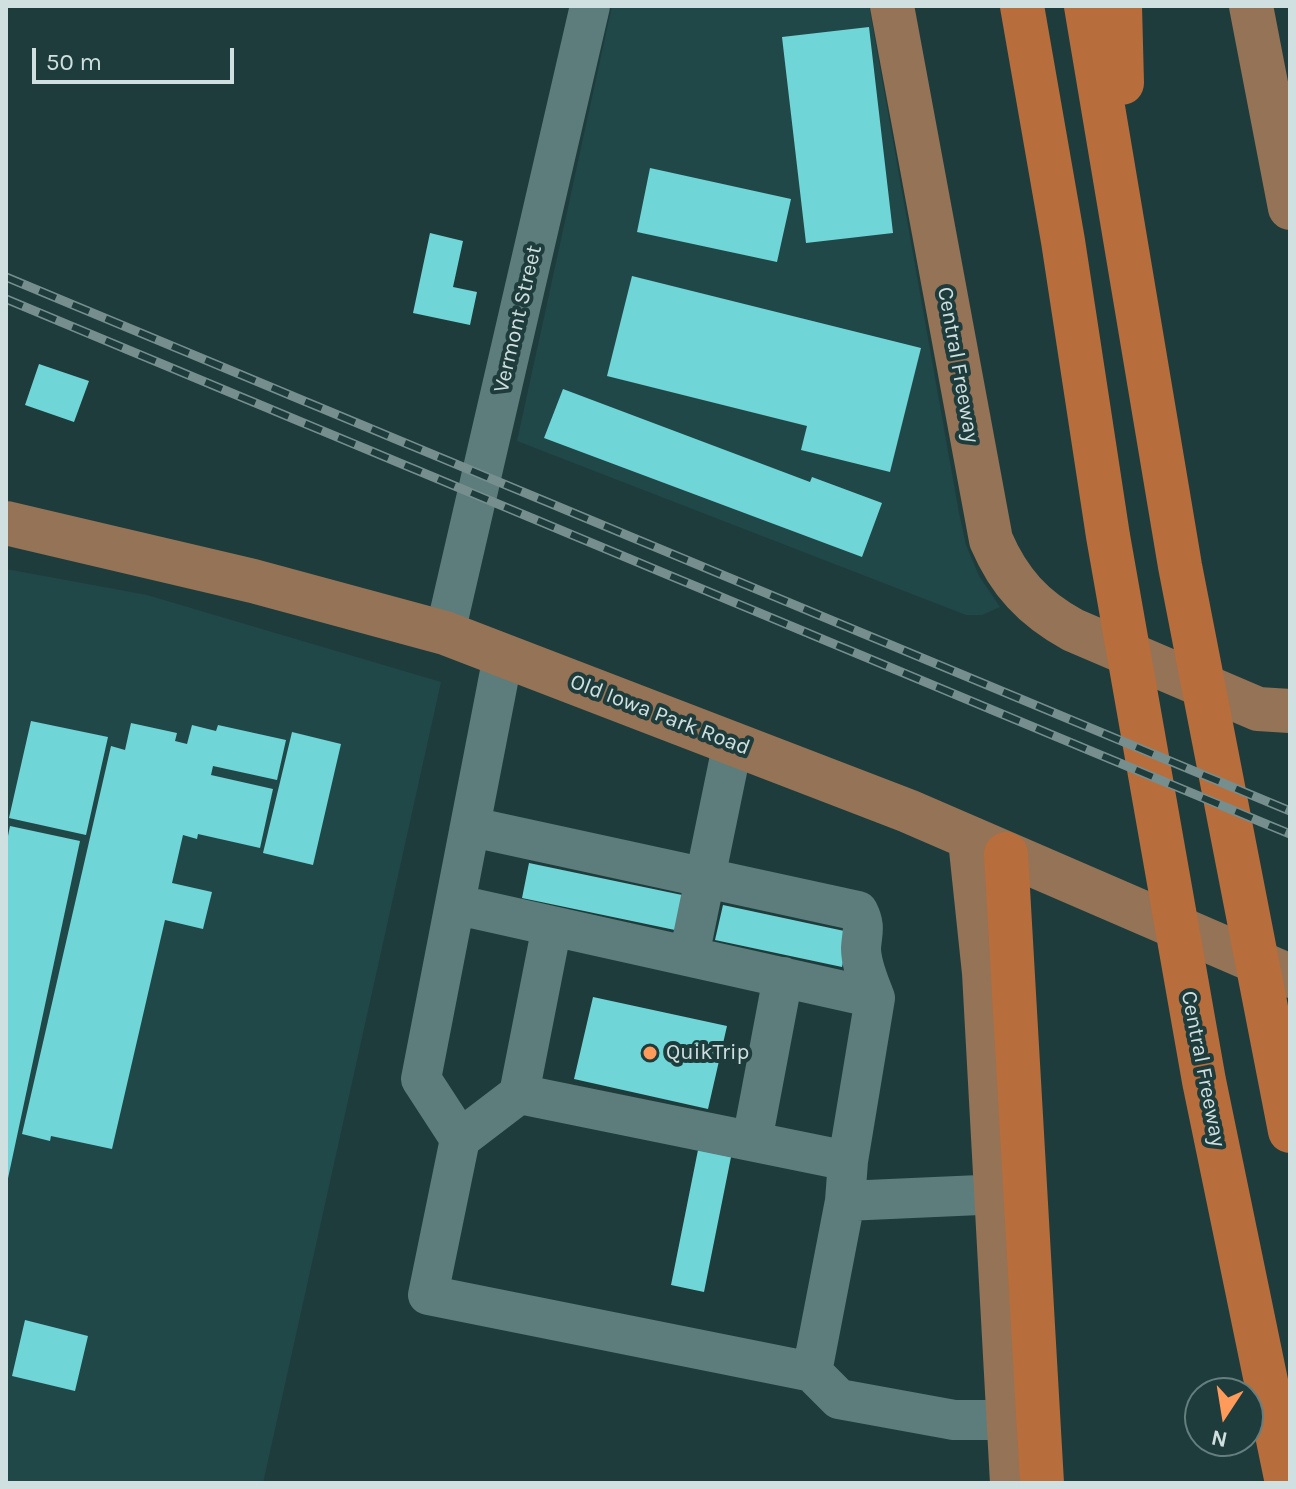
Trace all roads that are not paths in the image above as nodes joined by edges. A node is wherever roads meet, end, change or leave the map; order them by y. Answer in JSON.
{"nodes":[{"id":1,"x":590,"y":6,"type":"edge"},
{"id":2,"x":892,"y":6,"type":"edge"},
{"id":3,"x":1015,"y":6,"type":"edge"},
{"id":4,"x":1022,"y":6,"type":"edge"},
{"id":5,"x":1086,"y":6,"type":"edge"},
{"id":6,"x":1120,"y":6,"type":"edge"},
{"id":7,"x":1251,"y":6,"type":"edge"},
{"id":8,"x":1030,"y":51,"type":"junction"},
{"id":9,"x":1290,"y":208,"type":"edge"},
{"id":10,"x":1127,"y":237,"type":"junction"},
{"id":11,"x":6,"y":523,"type":"edge"},
{"id":12,"x":445,"y":633,"type":"junction"},
{"id":13,"x":503,"y":656,"type":"junction"},
{"id":14,"x":1290,"y":711,"type":"edge"},
{"id":15,"x":733,"y":742,"type":"junction"},
{"id":16,"x":472,"y":827,"type":"junction"},
{"id":17,"x":988,"y":847,"type":"junction"},
{"id":18,"x":705,"y":878,"type":"junction"},
{"id":19,"x":458,"y":905,"type":"junction"},
{"id":20,"x":552,"y":926,"type":"junction"},
{"id":21,"x":689,"y":956,"type":"junction"},
{"id":22,"x":1290,"y":976,"type":"edge"},
{"id":23,"x":783,"y":977,"type":"junction"},
{"id":24,"x":875,"y":998,"type":"junction"},
{"id":25,"x":519,"y":1094,"type":"junction"},
{"id":26,"x":1288,"y":1121,"type":"edge"},
{"id":27,"x":460,"y":1139,"type":"junction"},
{"id":28,"x":752,"y":1141,"type":"junction"},
{"id":29,"x":848,"y":1161,"type":"junction"},
{"id":30,"x":1010,"y":1194,"type":"junction"},
{"id":31,"x":845,"y":1201,"type":"junction"},
{"id":32,"x":812,"y":1372,"type":"junction"},
{"id":33,"x":1023,"y":1421,"type":"junction"},
{"id":34,"x":1012,"y":1483,"type":"edge"},
{"id":35,"x":1042,"y":1483,"type":"edge"},
{"id":36,"x":1287,"y":1483,"type":"edge"}],
"edges":[{"from":1,"to":12,"type":"street","name":"Vermont Street"},
{"from":2,"to":14,"type":"main road","name":"Central Freeway"},
{"from":3,"to":8,"type":"highway"},
{"from":4,"to":8,"type":"highway","name":"Central Freeway"},
{"from":5,"to":10,"type":"highway"},
{"from":6,"to":10,"type":"highway"},
{"from":7,"to":9,"type":"main road"},
{"from":8,"to":36,"type":"highway","name":"Central Freeway"},
{"from":10,"to":26,"type":"highway"},
{"from":11,"to":12,"type":"main road","name":"Old Iowa Park Road"},
{"from":12,"to":13,"type":"main road","name":"Old Iowa Park Road"},
{"from":13,"to":15,"type":"main road","name":"Old Iowa Park Road"},
{"from":13,"to":16,"type":"street"},
{"from":15,"to":17,"type":"main road","name":"Old Iowa Park Road"},
{"from":15,"to":18,"type":"street"},
{"from":16,"to":18,"type":"street"},
{"from":16,"to":19,"type":"street"},
{"from":17,"to":22,"type":"main road","name":"Old Iowa Park Road"},
{"from":17,"to":30,"type":"highway"},
{"from":18,"to":21,"type":"street"},
{"from":18,"to":24,"type":"street"},
{"from":19,"to":20,"type":"street"},
{"from":19,"to":27,"type":"street"},
{"from":20,"to":21,"type":"street"},
{"from":20,"to":25,"type":"street"},
{"from":21,"to":23,"type":"street"},
{"from":23,"to":24,"type":"street"},
{"from":23,"to":28,"type":"street"},
{"from":24,"to":29,"type":"street"},
{"from":25,"to":27,"type":"street"},
{"from":25,"to":28,"type":"street"},
{"from":27,"to":32,"type":"street"},
{"from":28,"to":29,"type":"street"},
{"from":29,"to":31,"type":"street"},
{"from":30,"to":31,"type":"street"},
{"from":30,"to":33,"type":"highway"},
{"from":31,"to":32,"type":"street"},
{"from":32,"to":33,"type":"street"},
{"from":33,"to":34,"type":"main road"},
{"from":33,"to":35,"type":"highway"}]}
